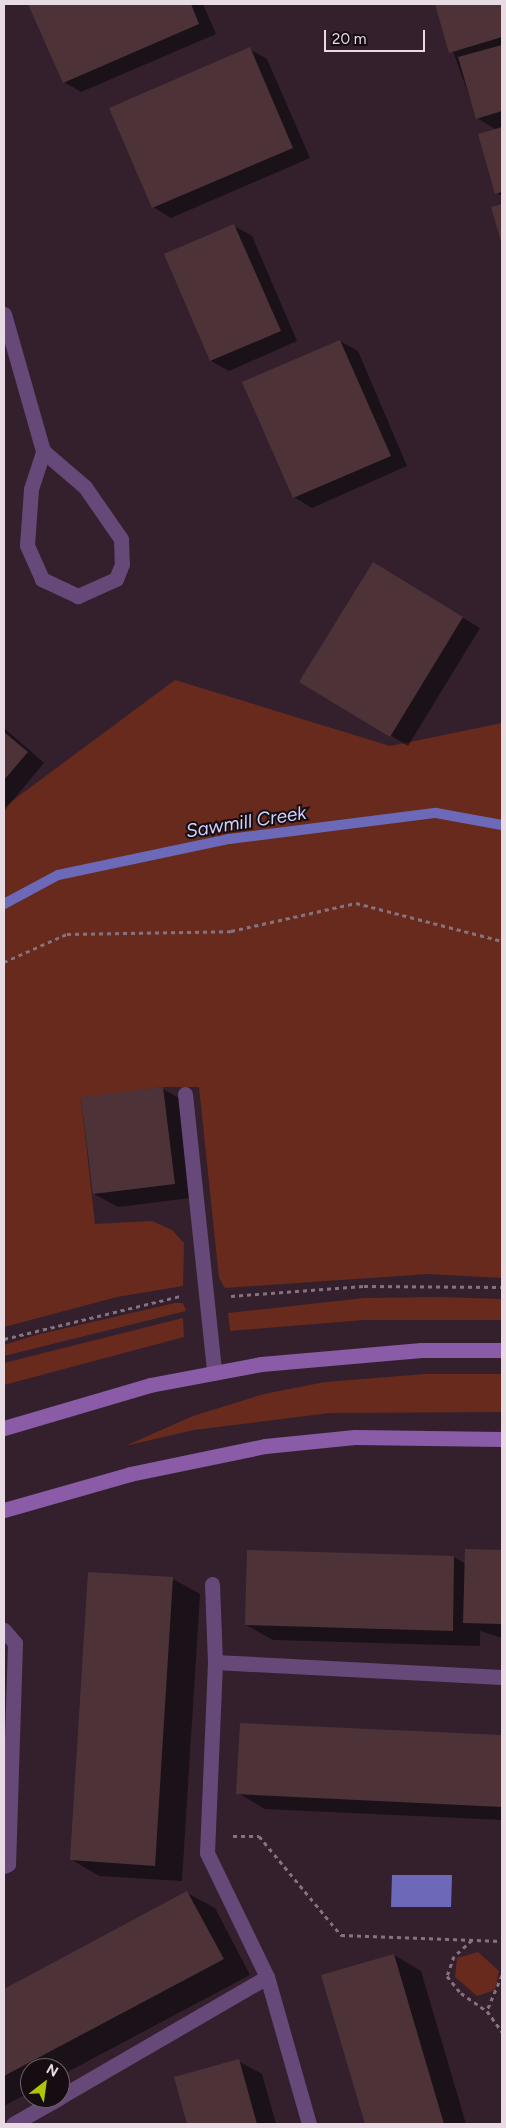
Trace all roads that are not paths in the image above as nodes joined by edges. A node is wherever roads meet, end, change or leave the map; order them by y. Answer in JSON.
{"nodes":[{"id":1,"x":4,"y":314,"type":"edge"},
{"id":2,"x":43,"y":451,"type":"junction"},
{"id":3,"x":185,"y":1094,"type":"dead end"},
{"id":4,"x":502,"y":1350,"type":"edge"},
{"id":5,"x":214,"y":1372,"type":"junction"},
{"id":6,"x":4,"y":1428,"type":"edge"},
{"id":7,"x":502,"y":1439,"type":"edge"},
{"id":8,"x":4,"y":1510,"type":"edge"},
{"id":9,"x":212,"y":1584,"type":"dead end"},
{"id":10,"x":4,"y":1630,"type":"edge"},
{"id":11,"x":215,"y":1662,"type":"junction"},
{"id":12,"x":502,"y":1676,"type":"edge"},
{"id":13,"x":4,"y":1866,"type":"edge"},
{"id":14,"x":268,"y":1978,"type":"junction"},
{"id":15,"x":70,"y":2092,"type":"edge"},
{"id":16,"x":41,"y":2108,"type":"edge"},
{"id":17,"x":13,"y":2124,"type":"edge"},
{"id":18,"x":309,"y":2124,"type":"edge"}],
"edges":[{"from":1,"to":2,"type":"street"},
{"from":2,"to":2,"type":"street"},
{"from":3,"to":5,"type":"street"},
{"from":4,"to":5,"type":"main road"},
{"from":5,"to":6,"type":"main road"},
{"from":7,"to":8,"type":"main road"},
{"from":9,"to":11,"type":"street"},
{"from":10,"to":13,"type":"street"},
{"from":11,"to":12,"type":"street"},
{"from":11,"to":14,"type":"street"},
{"from":14,"to":15,"type":"street"},
{"from":14,"to":18,"type":"street"},
{"from":16,"to":17,"type":"street"}]}
